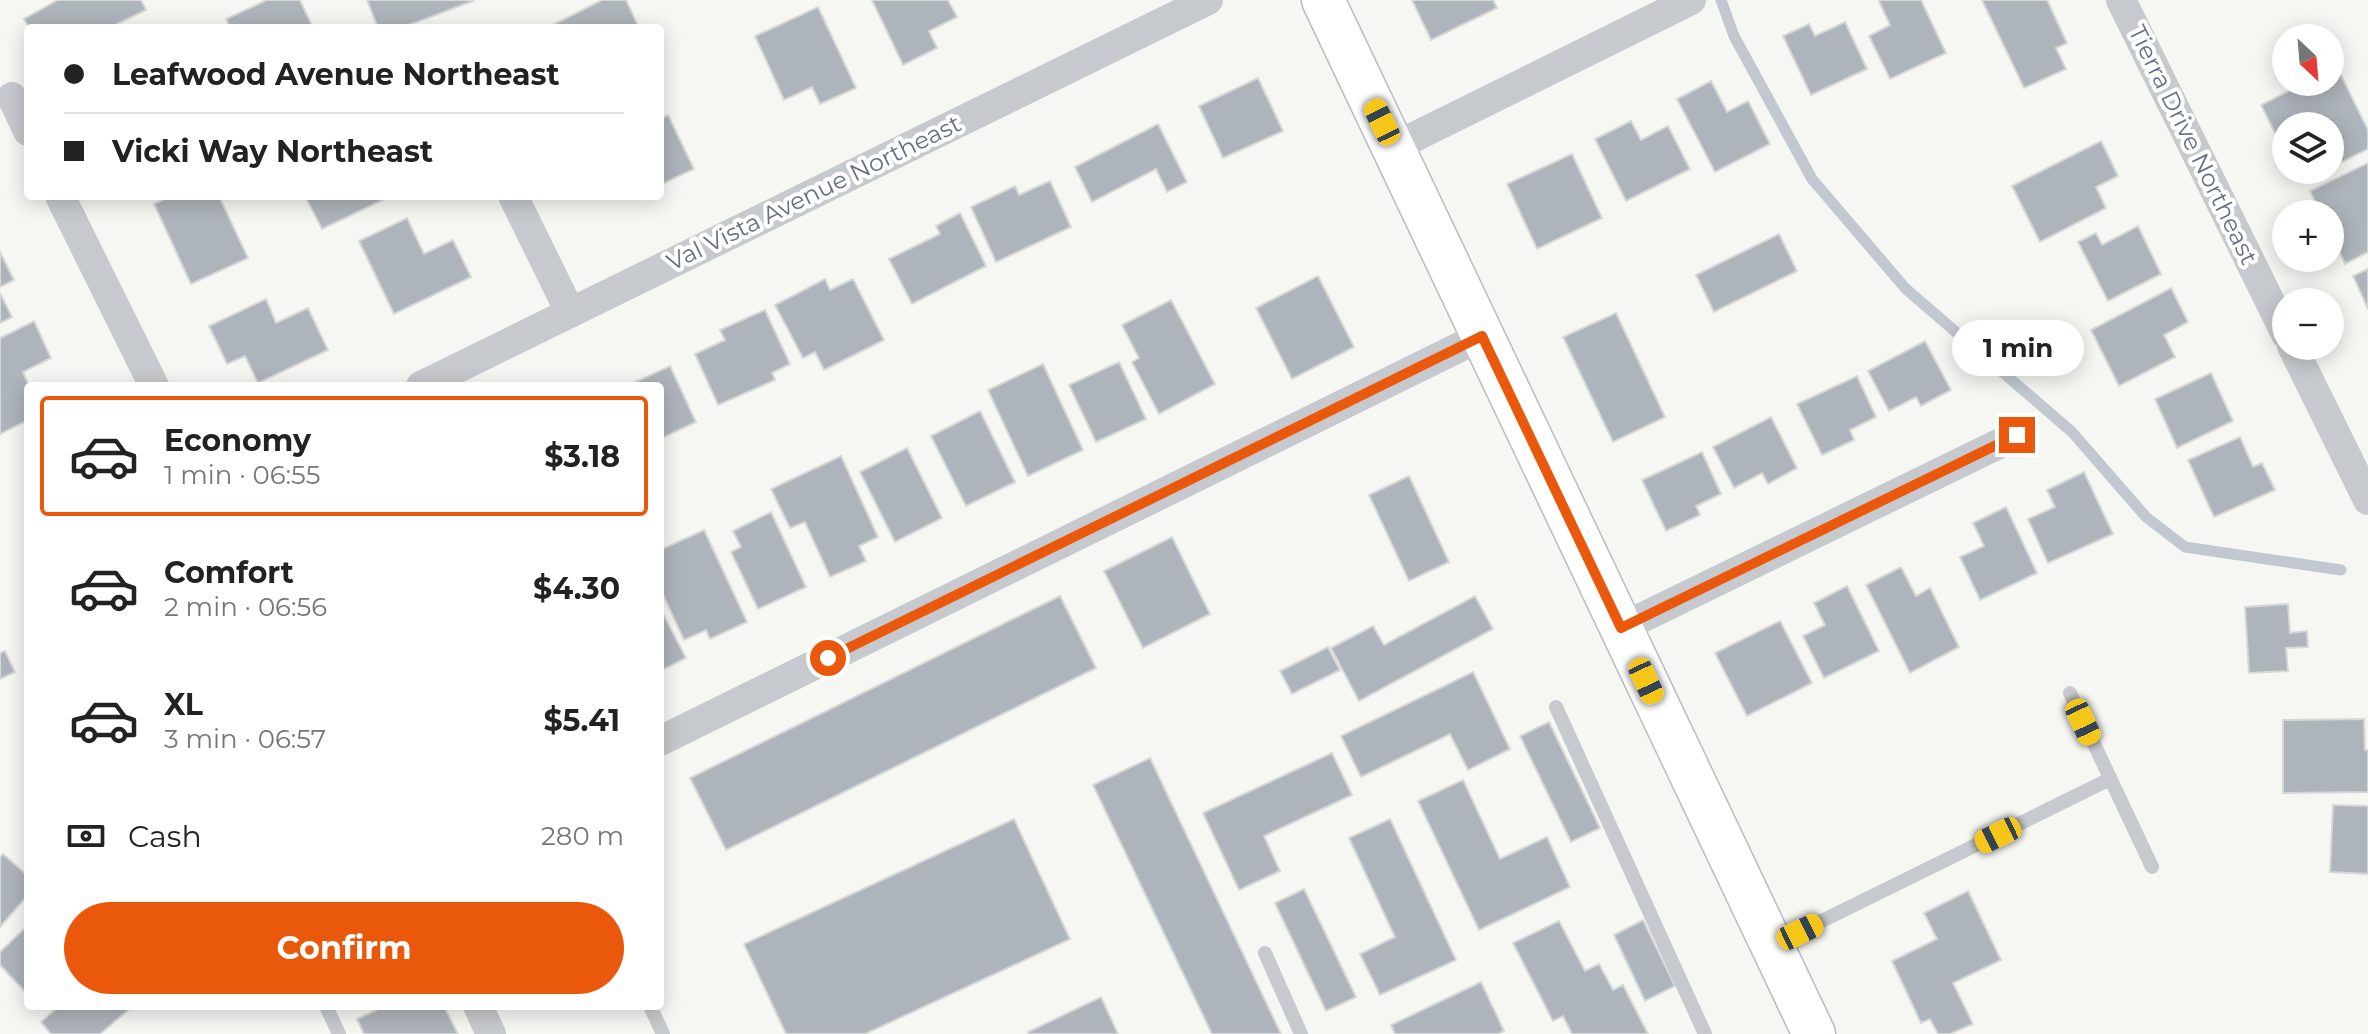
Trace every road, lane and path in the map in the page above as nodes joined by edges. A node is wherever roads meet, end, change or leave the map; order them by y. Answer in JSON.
{"nodes":[{"id":1,"x":1208,"y":0,"type":"edge"},
{"id":2,"x":1323,"y":0,"type":"edge"},
{"id":3,"x":1691,"y":0,"type":"edge"},
{"id":4,"x":2121,"y":0,"type":"edge"},
{"id":5,"x":12,"y":97,"type":"dead end"},
{"id":6,"x":24,"y":122,"type":"edge"},
{"id":7,"x":1394,"y":147,"type":"junction"},
{"id":8,"x":62,"y":200,"type":"edge"},
{"id":9,"x":515,"y":200,"type":"edge"},
{"id":10,"x":2272,"y":306,"type":"edge"},
{"id":11,"x":570,"y":312,"type":"junction"},
{"id":12,"x":1482,"y":336,"type":"junction"},
{"id":13,"x":2299,"y":360,"type":"edge"},
{"id":14,"x":152,"y":382,"type":"edge"},
{"id":15,"x":429,"y":382,"type":"edge"},
{"id":16,"x":2017,"y":435,"type":"dead end"},
{"id":17,"x":2368,"y":500,"type":"edge"},
{"id":18,"x":1621,"y":628,"type":"junction"},
{"id":19,"x":2070,"y":693,"type":"dead end"},
{"id":20,"x":1556,"y":707,"type":"dead end"},
{"id":21,"x":664,"y":739,"type":"edge"},
{"id":22,"x":2110,"y":779,"type":"junction"},
{"id":23,"x":2152,"y":867,"type":"dead end"},
{"id":24,"x":1772,"y":946,"type":"junction"},
{"id":25,"x":1265,"y":953,"type":"dead end"},
{"id":26,"x":328,"y":1010,"type":"edge"},
{"id":27,"x":480,"y":1010,"type":"edge"},
{"id":28,"x":652,"y":1010,"type":"edge"},
{"id":29,"x":339,"y":1034,"type":"edge"},
{"id":30,"x":491,"y":1034,"type":"edge"},
{"id":31,"x":663,"y":1034,"type":"edge"},
{"id":32,"x":1301,"y":1034,"type":"edge"},
{"id":33,"x":1705,"y":1034,"type":"edge"},
{"id":34,"x":1814,"y":1034,"type":"edge"}],
"edges":[{"from":1,"to":11,"type":"street","name":"Val Vista Avenue Northeast"},
{"from":2,"to":7,"type":"street"},
{"from":3,"to":7,"type":"street"},
{"from":4,"to":10,"type":"street","name":"Tierra Drive Northeast"},
{"from":5,"to":6,"type":"street"},
{"from":7,"to":12,"type":"street"},
{"from":8,"to":14,"type":"street"},
{"from":9,"to":11,"type":"street"},
{"from":11,"to":15,"type":"street","name":"Val Vista Avenue Northeast"},
{"from":12,"to":18,"type":"street"},
{"from":12,"to":21,"type":"street"},
{"from":13,"to":17,"type":"street"},
{"from":16,"to":18,"type":"street"},
{"from":18,"to":24,"type":"street"},
{"from":19,"to":22,"type":"lane"},
{"from":20,"to":33,"type":"lane"},
{"from":22,"to":23,"type":"lane"},
{"from":22,"to":24,"type":"lane"},
{"from":24,"to":34,"type":"street"},
{"from":25,"to":32,"type":"lane"},
{"from":26,"to":29,"type":"lane"},
{"from":27,"to":30,"type":"street"},
{"from":28,"to":31,"type":"lane"}]}
